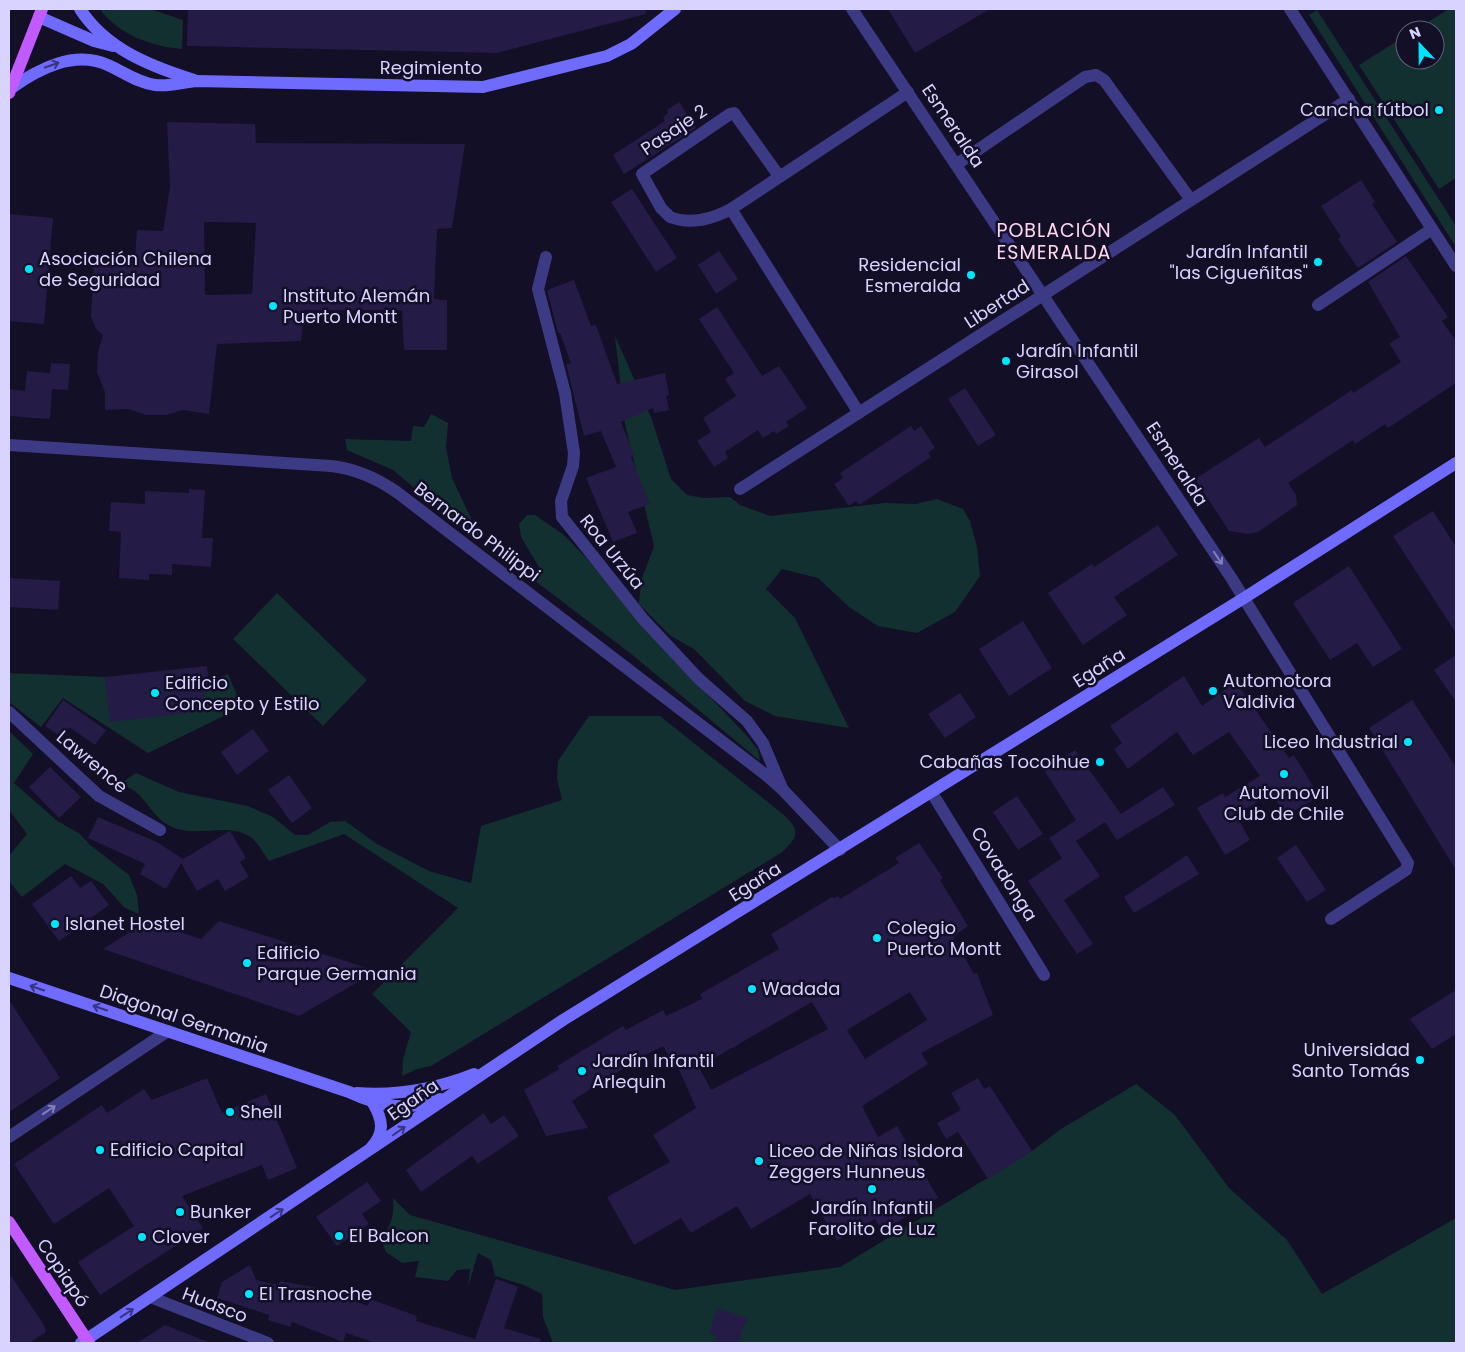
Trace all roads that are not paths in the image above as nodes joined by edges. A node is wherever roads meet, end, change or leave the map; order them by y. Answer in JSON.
{"nodes":[{"id":1,"x":80,"y":9,"type":"edge"},
{"id":2,"x":675,"y":9,"type":"edge"},
{"id":3,"x":852,"y":9,"type":"edge"},
{"id":4,"x":1290,"y":9,"type":"edge"},
{"id":5,"x":40,"y":13,"type":"edge"},
{"id":6,"x":118,"y":48,"type":"junction"},
{"id":7,"x":197,"y":81,"type":"junction"},
{"id":8,"x":10,"y":91,"type":"edge"},
{"id":9,"x":908,"y":92,"type":"junction"},
{"id":10,"x":1349,"y":99,"type":"junction"},
{"id":11,"x":957,"y":164,"type":"junction"},
{"id":12,"x":779,"y":176,"type":"junction"},
{"id":13,"x":1191,"y":200,"type":"junction"},
{"id":14,"x":731,"y":209,"type":"junction"},
{"id":15,"x":1432,"y":229,"type":"junction"},
{"id":16,"x":546,"y":257,"type":"dead end"},
{"id":17,"x":1456,"y":266,"type":"edge"},
{"id":18,"x":1044,"y":294,"type":"junction"},
{"id":19,"x":1318,"y":305,"type":"dead end"},
{"id":20,"x":859,"y":413,"type":"junction"},
{"id":21,"x":9,"y":445,"type":"edge"},
{"id":22,"x":1456,"y":463,"type":"edge"},
{"id":23,"x":740,"y":490,"type":"dead end"},
{"id":24,"x":1244,"y":598,"type":"junction"},
{"id":25,"x":9,"y":712,"type":"edge"},
{"id":26,"x":783,"y":790,"type":"junction"},
{"id":27,"x":932,"y":793,"type":"junction"},
{"id":28,"x":160,"y":830,"type":"dead end"},
{"id":29,"x":840,"y":850,"type":"junction"},
{"id":30,"x":1331,"y":919,"type":"dead end"},
{"id":31,"x":1044,"y":975,"type":"dead end"},
{"id":32,"x":9,"y":978,"type":"edge"},
{"id":33,"x":168,"y":1031,"type":"junction"},
{"id":34,"x":493,"y":1067,"type":"junction"},
{"id":35,"x":349,"y":1092,"type":"junction"},
{"id":36,"x":457,"y":1092,"type":"junction"},
{"id":37,"x":373,"y":1103,"type":"junction"},
{"id":38,"x":9,"y":1137,"type":"edge"},
{"id":39,"x":359,"y":1159,"type":"junction"},
{"id":40,"x":9,"y":1222,"type":"edge"},
{"id":41,"x":150,"y":1297,"type":"junction"},
{"id":42,"x":85,"y":1342,"type":"edge"},
{"id":43,"x":268,"y":1343,"type":"edge"}],
"edges":[{"from":1,"to":6,"type":"main road","name":"Regimiento"},
{"from":2,"to":7,"type":"main road","name":"Regimiento"},
{"from":3,"to":9,"type":"street","name":"Esmeralda"},
{"from":4,"to":10,"type":"street"},
{"from":5,"to":6,"type":"main road","name":"Regimiento"},
{"from":5,"to":8,"type":"main road"},
{"from":6,"to":7,"type":"main road","name":"Regimiento"},
{"from":8,"to":7,"type":"main road","name":"Regimiento","one_way":true},
{"from":9,"to":11,"type":"street","name":"Esmeralda"},
{"from":9,"to":12,"type":"street"},
{"from":10,"to":13,"type":"street","name":"Libertad"},
{"from":10,"to":15,"type":"street"},
{"from":11,"to":13,"type":"street"},
{"from":11,"to":18,"type":"street","name":"Esmeralda"},
{"from":12,"to":14,"type":"street"},
{"from":12,"to":14,"type":"street","name":"Pasaje 2"},
{"from":13,"to":18,"type":"street","name":"Libertad"},
{"from":14,"to":20,"type":"street"},
{"from":15,"to":17,"type":"street"},
{"from":15,"to":19,"type":"street"},
{"from":16,"to":26,"type":"street","name":"Roa Urzúa"},
{"from":18,"to":20,"type":"street","name":"Libertad"},
{"from":18,"to":24,"type":"street","name":"Esmeralda","one_way":true},
{"from":20,"to":23,"type":"street","name":"Libertad"},
{"from":21,"to":26,"type":"street","name":"Bernardo Philippi"},
{"from":22,"to":24,"type":"main road","name":"Egaña"},
{"from":24,"to":27,"type":"main road","name":"Egaña"},
{"from":24,"to":30,"type":"street","name":"Esmeralda"},
{"from":25,"to":28,"type":"street","name":"Lawrence"},
{"from":26,"to":29,"type":"street","name":"Bernardo Philippi"},
{"from":27,"to":29,"type":"main road","name":"Egaña"},
{"from":27,"to":31,"type":"street","name":"Covadonga"},
{"from":29,"to":34,"type":"main road","name":"Egaña"},
{"from":33,"to":32,"type":"main road","name":"Diagonal Germania","one_way":true},
{"from":33,"to":35,"type":"main road","name":"Diagonal Germania"},
{"from":38,"to":33,"type":"street","one_way":true},
{"from":34,"to":35,"type":"main road","name":"Diagonal Germania"},
{"from":34,"to":36,"type":"main road","name":"Egaña"},
{"from":35,"to":37,"type":"main road","name":"Diagonal Germania"},
{"from":36,"to":37,"type":"main road","name":"Diagonal Germania"},
{"from":39,"to":36,"type":"main road","name":"Egaña","one_way":true},
{"from":37,"to":39,"type":"main road"},
{"from":41,"to":39,"type":"main road","name":"Egaña","one_way":true},
{"from":40,"to":42,"type":"main road","name":"Copiapó"},
{"from":42,"to":41,"type":"main road","name":"Egaña","one_way":true},
{"from":41,"to":43,"type":"street","name":"Huasco"}]}
